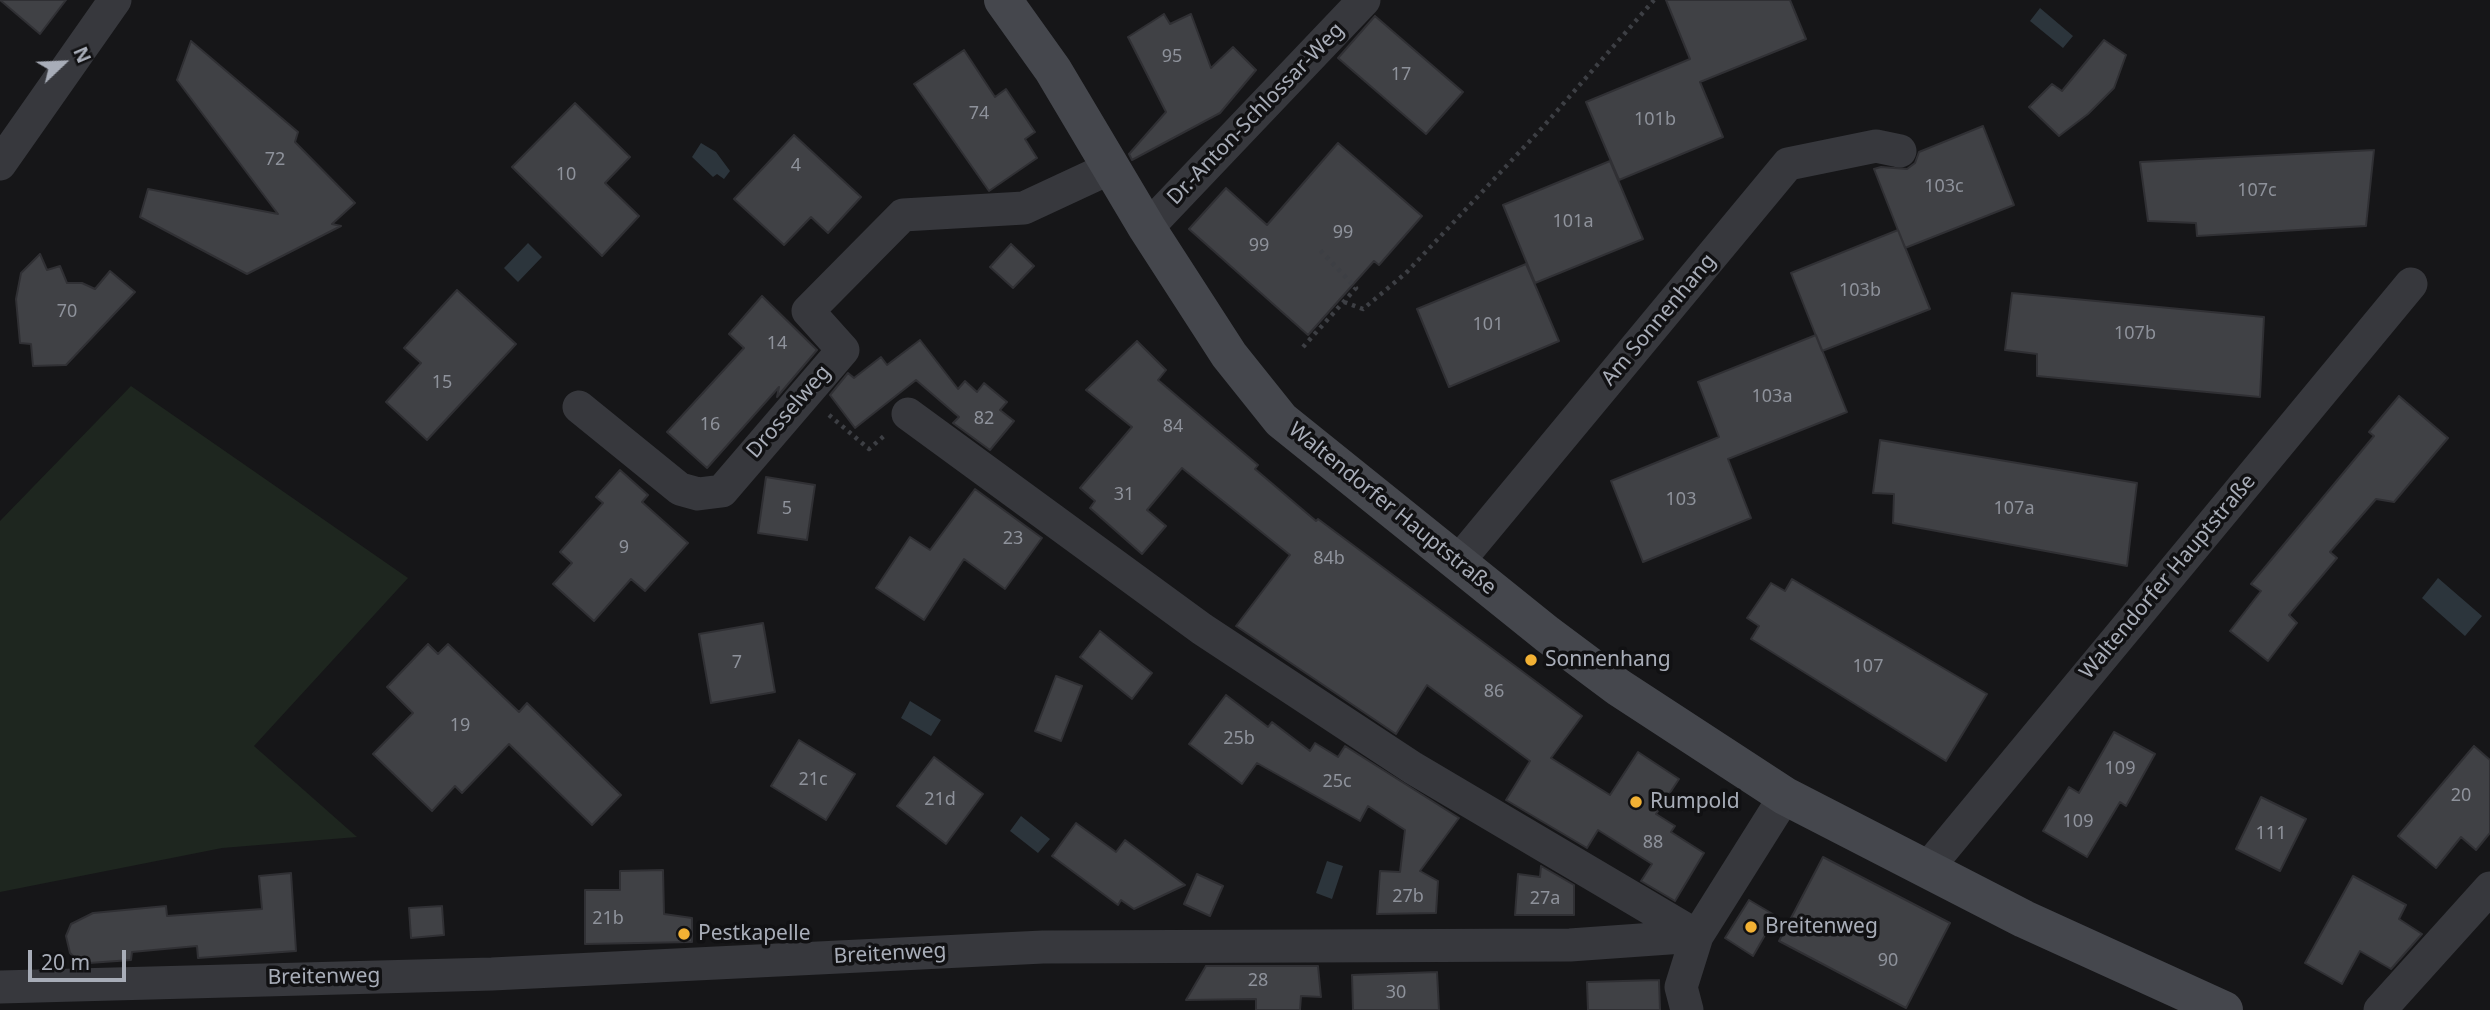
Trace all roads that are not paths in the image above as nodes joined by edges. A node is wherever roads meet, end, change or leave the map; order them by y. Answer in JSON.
{"nodes":[{"id":1,"x":114,"y":0,"type":"edge"},
{"id":2,"x":1003,"y":0,"type":"edge"},
{"id":3,"x":1364,"y":0,"type":"edge"},
{"id":4,"x":1899,"y":151,"type":"dead end"},
{"id":5,"x":0,"y":164,"type":"edge"},
{"id":6,"x":1110,"y":168,"type":"junction"},
{"id":7,"x":1147,"y":228,"type":"junction"},
{"id":8,"x":2411,"y":284,"type":"dead end"},
{"id":9,"x":579,"y":407,"type":"dead end"},
{"id":10,"x":908,"y":414,"type":"road end"},
{"id":11,"x":1457,"y":562,"type":"junction"},
{"id":12,"x":1785,"y":796,"type":"junction"},
{"id":13,"x":1926,"y":870,"type":"junction"},
{"id":14,"x":2490,"y":888,"type":"edge"},
{"id":15,"x":1697,"y":936,"type":"junction"},
{"id":16,"x":0,"y":987,"type":"edge"},
{"id":17,"x":1687,"y":1010,"type":"edge"},
{"id":18,"x":2224,"y":1010,"type":"edge"},
{"id":19,"x":2380,"y":1010,"type":"edge"}],
"edges":[{"from":1,"to":5,"type":"street"},
{"from":2,"to":6,"type":"main road","name":"Waltendorfer Hauptstraße"},
{"from":3,"to":7,"type":"street","name":"Dr.-Anton-Schlossar-Weg"},
{"from":4,"to":11,"type":"street","name":"Am Sonnenhang"},
{"from":6,"to":7,"type":"main road","name":"Waltendorfer Hauptstraße"},
{"from":6,"to":9,"type":"street","name":"Drosselweg"},
{"from":7,"to":11,"type":"main road","name":"Waltendorfer Hauptstraße"},
{"from":8,"to":13,"type":"street","name":"Waltendorfer Hauptstraße"},
{"from":10,"to":15,"type":"street"},
{"from":11,"to":12,"type":"main road","name":"Waltendorfer Hauptstraße"},
{"from":12,"to":13,"type":"main road","name":"Waltendorfer Hauptstraße"},
{"from":12,"to":15,"type":"street"},
{"from":13,"to":18,"type":"main road","name":"Waltendorfer Hauptstraße"},
{"from":14,"to":19,"type":"street"},
{"from":15,"to":16,"type":"street","name":"Breitenweg"},
{"from":15,"to":17,"type":"street"}]}
